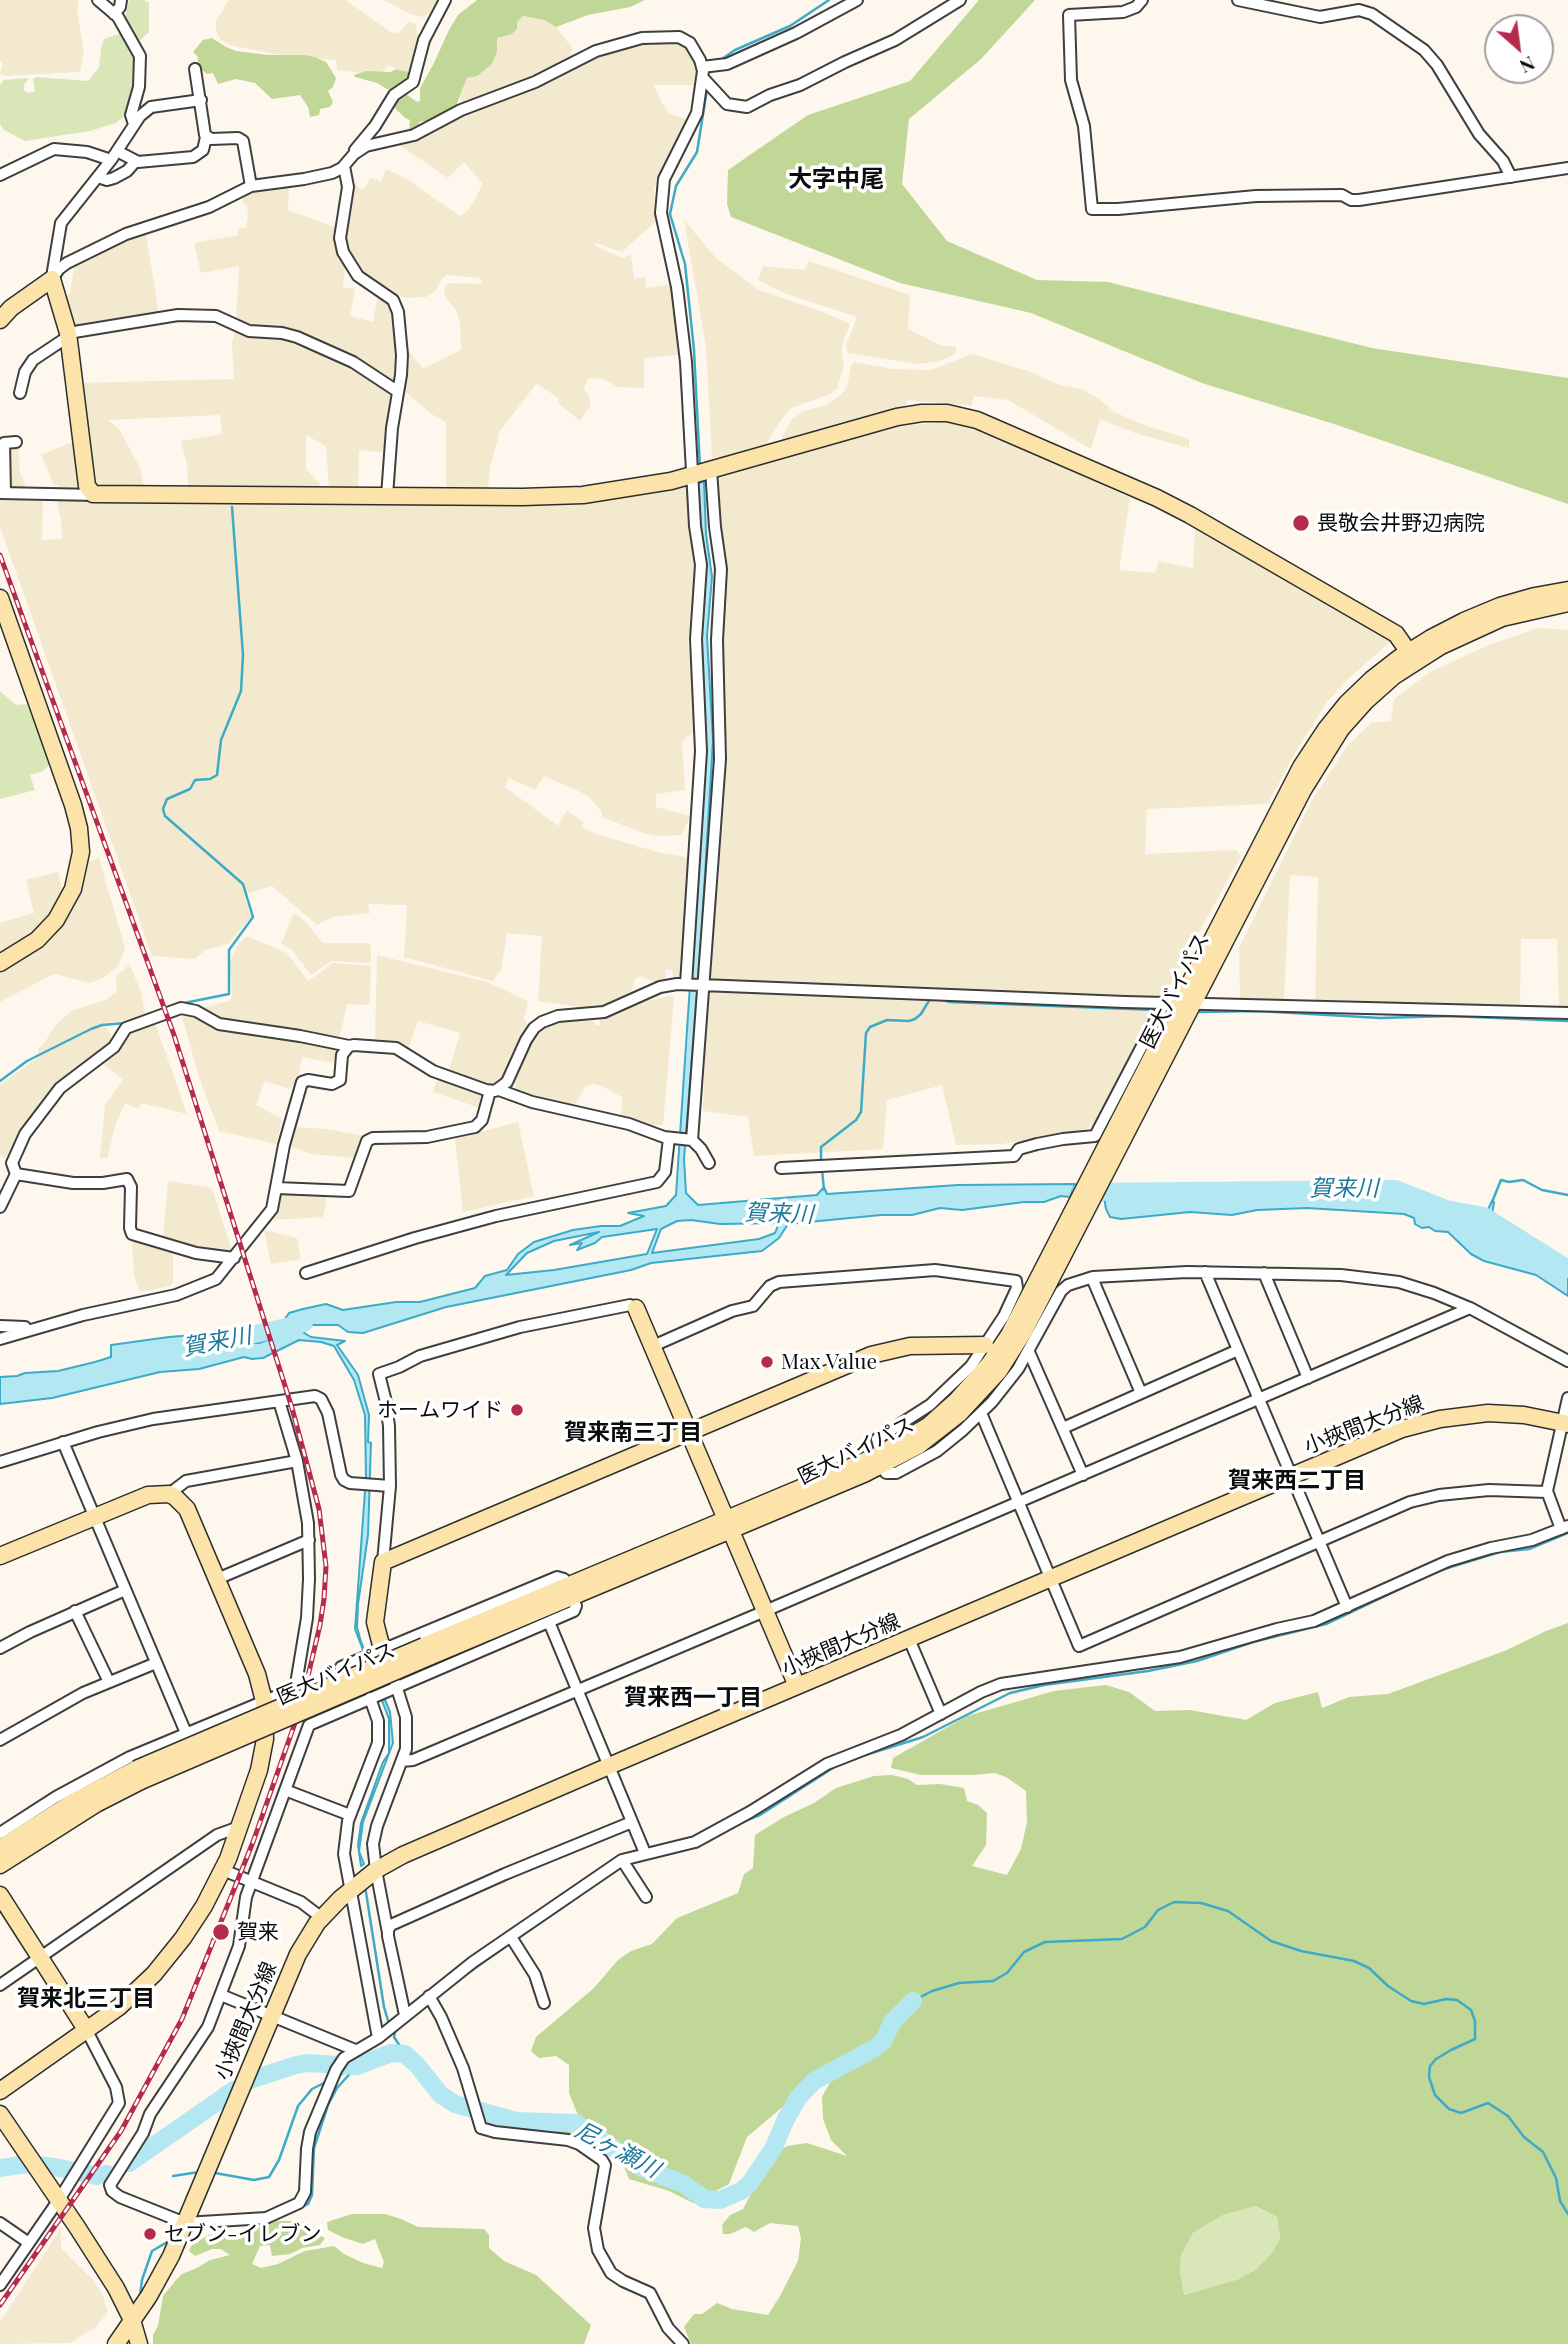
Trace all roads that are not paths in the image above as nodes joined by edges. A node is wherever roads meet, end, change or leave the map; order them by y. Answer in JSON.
{"nodes":[{"id":1,"x":98,"y":0,"type":"edge"},
{"id":2,"x":121,"y":0,"type":"edge"},
{"id":3,"x":445,"y":0,"type":"edge"},
{"id":4,"x":857,"y":0,"type":"edge"},
{"id":5,"x":960,"y":0,"type":"edge"},
{"id":6,"x":1142,"y":0,"type":"edge"},
{"id":7,"x":1238,"y":0,"type":"edge"},
{"id":8,"x":114,"y":14,"type":"junction"},
{"id":9,"x":195,"y":69,"type":"dead end"},
{"id":10,"x":702,"y":73,"type":"junction"},
{"id":11,"x":201,"y":100,"type":"junction"},
{"id":12,"x":134,"y":124,"type":"junction"},
{"id":13,"x":206,"y":137,"type":"junction"},
{"id":14,"x":114,"y":155,"type":"junction"},
{"id":15,"x":135,"y":162,"type":"junction"},
{"id":16,"x":347,"y":163,"type":"junction"},
{"id":17,"x":1568,"y":168,"type":"edge"},
{"id":18,"x":0,"y":175,"type":"edge"},
{"id":19,"x":98,"y":177,"type":"junction"},
{"id":20,"x":1511,"y":177,"type":"junction"},
{"id":21,"x":251,"y":186,"type":"junction"},
{"id":22,"x":52,"y":279,"type":"junction"},
{"id":23,"x":0,"y":320,"type":"edge"},
{"id":24,"x":69,"y":335,"type":"junction"},
{"id":25,"x":397,"y":391,"type":"junction"},
{"id":26,"x":20,"y":393,"type":"dead end"},
{"id":27,"x":16,"y":442,"type":"dead end"},
{"id":28,"x":701,"y":473,"type":"junction"},
{"id":29,"x":3,"y":493,"type":"edge"},
{"id":30,"x":97,"y":495,"type":"junction"},
{"id":31,"x":387,"y":496,"type":"junction"},
{"id":32,"x":1568,"y":590,"type":"edge"},
{"id":33,"x":0,"y":598,"type":"edge"},
{"id":34,"x":1568,"y":603,"type":"edge"},
{"id":35,"x":1412,"y":656,"type":"junction"},
{"id":36,"x":0,"y":963,"type":"edge"},
{"id":37,"x":685,"y":984,"type":"junction"},
{"id":38,"x":704,"y":985,"type":"junction"},
{"id":39,"x":1181,"y":1009,"type":"junction"},
{"id":40,"x":1568,"y":1013,"type":"edge"},
{"id":41,"x":349,"y":1046,"type":"junction"},
{"id":42,"x":494,"y":1090,"type":"junction"},
{"id":43,"x":669,"y":1138,"type":"junction"},
{"id":44,"x":692,"y":1140,"type":"junction"},
{"id":45,"x":0,"y":1158,"type":"edge"},
{"id":46,"x":709,"y":1163,"type":"dead end"},
{"id":47,"x":781,"y":1168,"type":"dead end"},
{"id":48,"x":14,"y":1169,"type":"junction"},
{"id":49,"x":277,"y":1188,"type":"junction"},
{"id":50,"x":0,"y":1207,"type":"edge"},
{"id":51,"x":234,"y":1258,"type":"junction"},
{"id":52,"x":1205,"y":1272,"type":"junction"},
{"id":53,"x":306,"y":1273,"type":"dead end"},
{"id":54,"x":1264,"y":1273,"type":"junction"},
{"id":55,"x":1092,"y":1278,"type":"junction"},
{"id":56,"x":636,"y":1308,"type":"joint"},
{"id":57,"x":1470,"y":1308,"type":"junction"},
{"id":58,"x":0,"y":1326,"type":"edge"},
{"id":59,"x":36,"y":1326,"type":"junction"},
{"id":60,"x":0,"y":1339,"type":"edge"},
{"id":61,"x":985,"y":1345,"type":"junction"},
{"id":62,"x":653,"y":1346,"type":"junction"},
{"id":63,"x":1238,"y":1350,"type":"junction"},
{"id":64,"x":1029,"y":1352,"type":"junction"},
{"id":65,"x":1568,"y":1361,"type":"edge"},
{"id":66,"x":1308,"y":1378,"type":"junction"},
{"id":67,"x":1141,"y":1393,"type":"junction"},
{"id":68,"x":1568,"y":1398,"type":"edge"},
{"id":69,"x":1259,"y":1399,"type":"junction"},
{"id":70,"x":279,"y":1401,"type":"junction"},
{"id":71,"x":981,"y":1413,"type":"junction"},
{"id":72,"x":1565,"y":1423,"type":"edge"},
{"id":73,"x":1063,"y":1427,"type":"junction"},
{"id":74,"x":690,"y":1434,"type":"junction"},
{"id":75,"x":63,"y":1442,"type":"junction"},
{"id":76,"x":885,"y":1456,"type":"junction"},
{"id":77,"x":296,"y":1461,"type":"junction"},
{"id":78,"x":0,"y":1462,"type":"edge"},
{"id":79,"x":1083,"y":1475,"type":"junction"},
{"id":80,"x":1291,"y":1475,"type":"junction"},
{"id":81,"x":390,"y":1486,"type":"junction"},
{"id":82,"x":1547,"y":1492,"type":"junction"},
{"id":83,"x":169,"y":1494,"type":"junction"},
{"id":84,"x":1019,"y":1502,"type":"junction"},
{"id":85,"x":94,"y":1516,"type":"junction"},
{"id":86,"x":729,"y":1525,"type":"junction"},
{"id":87,"x":1564,"y":1527,"type":"edge"},
{"id":88,"x":309,"y":1540,"type":"junction"},
{"id":89,"x":1319,"y":1541,"type":"junction"},
{"id":90,"x":0,"y":1556,"type":"edge"},
{"id":91,"x":383,"y":1562,"type":"junction"},
{"id":92,"x":1051,"y":1578,"type":"junction"},
{"id":93,"x":217,"y":1579,"type":"junction"},
{"id":94,"x":125,"y":1590,"type":"junction"},
{"id":95,"x":570,"y":1592,"type":"junction"},
{"id":96,"x":1348,"y":1607,"type":"junction"},
{"id":97,"x":75,"y":1611,"type":"junction"},
{"id":98,"x":765,"y":1611,"type":"junction"},
{"id":99,"x":549,"y":1622,"type":"junction"},
{"id":100,"x":909,"y":1639,"type":"junction"},
{"id":101,"x":0,"y":1648,"type":"edge"},
{"id":102,"x":382,"y":1649,"type":"junction"},
{"id":103,"x":156,"y":1663,"type":"junction"},
{"id":104,"x":341,"y":1667,"type":"dead end"},
{"id":105,"x":109,"y":1682,"type":"junction"},
{"id":106,"x":397,"y":1686,"type":"junction"},
{"id":107,"x":797,"y":1686,"type":"junction"},
{"id":108,"x":577,"y":1690,"type":"junction"},
{"id":109,"x":370,"y":1698,"type":"junction"},
{"id":110,"x":264,"y":1701,"type":"junction"},
{"id":111,"x":941,"y":1714,"type":"junction"},
{"id":112,"x":186,"y":1733,"type":"junction"},
{"id":113,"x":0,"y":1740,"type":"edge"},
{"id":114,"x":402,"y":1761,"type":"junction"},
{"id":115,"x":609,"y":1766,"type":"junction"},
{"id":116,"x":139,"y":1775,"type":"junction"},
{"id":117,"x":285,"y":1790,"type":"junction"},
{"id":118,"x":350,"y":1815,"type":"junction"},
{"id":119,"x":632,"y":1822,"type":"junction"},
{"id":120,"x":239,"y":1827,"type":"junction"},
{"id":121,"x":0,"y":1833,"type":"edge"},
{"id":122,"x":0,"y":1849,"type":"edge"},
{"id":123,"x":645,"y":1853,"type":"junction"},
{"id":124,"x":622,"y":1860,"type":"junction"},
{"id":125,"x":0,"y":1865,"type":"edge"},
{"id":126,"x":223,"y":1870,"type":"junction"},
{"id":127,"x":363,"y":1879,"type":"junction"},
{"id":128,"x":253,"y":1881,"type":"junction"},
{"id":129,"x":0,"y":1895,"type":"edge"},
{"id":130,"x":646,"y":1897,"type":"dead end"},
{"id":131,"x":322,"y":1918,"type":"junction"},
{"id":132,"x":388,"y":1933,"type":"junction"},
{"id":133,"x":511,"y":1937,"type":"junction"},
{"id":134,"x":40,"y":1957,"type":"junction"},
{"id":135,"x":0,"y":1985,"type":"edge"},
{"id":136,"x":221,"y":1995,"type":"junction"},
{"id":137,"x":429,"y":1996,"type":"junction"},
{"id":138,"x":544,"y":2003,"type":"dead end"},
{"id":139,"x":270,"y":2016,"type":"junction"},
{"id":140,"x":400,"y":2019,"type":"junction"},
{"id":141,"x":87,"y":2031,"type":"junction"},
{"id":142,"x":381,"y":2035,"type":"junction"},
{"id":143,"x":355,"y":2050,"type":"junction"},
{"id":144,"x":0,"y":2091,"type":"edge"},
{"id":145,"x":0,"y":2114,"type":"edge"},
{"id":146,"x":58,"y":2199,"type":"junction"},
{"id":147,"x":0,"y":2223,"type":"edge"},
{"id":148,"x":185,"y":2223,"type":"junction"},
{"id":149,"x":29,"y":2243,"type":"junction"},
{"id":150,"x":0,"y":2285,"type":"edge"},
{"id":151,"x":132,"y":2320,"type":"junction"},
{"id":152,"x":116,"y":2344,"type":"edge"},
{"id":153,"x":139,"y":2344,"type":"edge"},
{"id":154,"x":683,"y":2344,"type":"edge"}],
"edges":[{"from":1,"to":8,"type":"street"},
{"from":2,"to":8,"type":"street"},
{"from":3,"to":16,"type":"street"},
{"from":4,"to":10,"type":"street"},
{"from":5,"to":10,"type":"street"},
{"from":6,"to":20,"type":"street"},
{"from":7,"to":20,"type":"street"},
{"from":8,"to":12,"type":"street"},
{"from":9,"to":11,"type":"street"},
{"from":10,"to":16,"type":"street"},
{"from":10,"to":28,"type":"street"},
{"from":11,"to":12,"type":"street"},
{"from":11,"to":13,"type":"street"},
{"from":12,"to":14,"type":"street"},
{"from":13,"to":15,"type":"street"},
{"from":13,"to":21,"type":"street"},
{"from":14,"to":15,"type":"street"},
{"from":14,"to":18,"type":"street"},
{"from":14,"to":19,"type":"street"},
{"from":15,"to":19,"type":"street"},
{"from":16,"to":21,"type":"street"},
{"from":16,"to":25,"type":"street"},
{"from":17,"to":20,"type":"street"},
{"from":19,"to":22,"type":"street"},
{"from":21,"to":22,"type":"street"},
{"from":22,"to":23,"type":"main road"},
{"from":22,"to":24,"type":"main road"},
{"from":24,"to":25,"type":"street"},
{"from":24,"to":26,"type":"street"},
{"from":24,"to":30,"type":"main road"},
{"from":25,"to":31,"type":"street"},
{"from":27,"to":29,"type":"street"},
{"from":28,"to":31,"type":"main road"},
{"from":28,"to":35,"type":"main road"},
{"from":28,"to":37,"type":"street"},
{"from":28,"to":38,"type":"street"},
{"from":29,"to":30,"type":"street"},
{"from":30,"to":31,"type":"main road"},
{"from":32,"to":35,"type":"main road","name":"医大バイパス"},
{"from":33,"to":36,"type":"main road"},
{"from":34,"to":35,"type":"main road","name":"医大バイパス"},
{"from":35,"to":39,"type":"main road","name":"医大バイパス"},
{"from":37,"to":38,"type":"street"},
{"from":37,"to":42,"type":"street"},
{"from":38,"to":39,"type":"street"},
{"from":38,"to":44,"type":"street"},
{"from":39,"to":40,"type":"street"},
{"from":39,"to":47,"type":"street"},
{"from":39,"to":76,"type":"main road"},
{"from":39,"to":76,"type":"main road","name":"医大バイパス"},
{"from":41,"to":42,"type":"street"},
{"from":41,"to":48,"type":"street"},
{"from":41,"to":49,"type":"street"},
{"from":42,"to":43,"type":"street"},
{"from":42,"to":49,"type":"street"},
{"from":43,"to":44,"type":"street"},
{"from":43,"to":53,"type":"street"},
{"from":44,"to":46,"type":"street"},
{"from":45,"to":48,"type":"street"},
{"from":48,"to":50,"type":"street"},
{"from":48,"to":51,"type":"street"},
{"from":49,"to":51,"type":"street"},
{"from":51,"to":59,"type":"street"},
{"from":52,"to":54,"type":"street"},
{"from":52,"to":55,"type":"street"},
{"from":52,"to":63,"type":"street"},
{"from":54,"to":57,"type":"street"},
{"from":54,"to":66,"type":"street"},
{"from":55,"to":64,"type":"street"},
{"from":55,"to":67,"type":"street"},
{"from":56,"to":62,"type":"main road"},
{"from":56,"to":81,"type":"street"},
{"from":57,"to":65,"type":"street"},
{"from":57,"to":66,"type":"street"},
{"from":58,"to":59,"type":"street"},
{"from":59,"to":60,"type":"street"},
{"from":61,"to":62,"type":"street"},
{"from":61,"to":74,"type":"main road"},
{"from":61,"to":76,"type":"street"},
{"from":62,"to":74,"type":"main road"},
{"from":63,"to":67,"type":"street"},
{"from":63,"to":69,"type":"street"},
{"from":64,"to":71,"type":"street"},
{"from":64,"to":73,"type":"street"},
{"from":66,"to":69,"type":"street"},
{"from":67,"to":73,"type":"street"},
{"from":68,"to":72,"type":"street"},
{"from":69,"to":79,"type":"street"},
{"from":69,"to":80,"type":"street"},
{"from":70,"to":75,"type":"street"},
{"from":70,"to":77,"type":"street"},
{"from":70,"to":81,"type":"street"},
{"from":71,"to":76,"type":"street"},
{"from":71,"to":84,"type":"street"},
{"from":72,"to":80,"type":"main road","name":"小挾間大分線"},
{"from":72,"to":82,"type":"street"},
{"from":73,"to":79,"type":"street"},
{"from":74,"to":86,"type":"main road"},
{"from":74,"to":91,"type":"main road"},
{"from":75,"to":78,"type":"street"},
{"from":75,"to":85,"type":"street"},
{"from":76,"to":86,"type":"main road","name":"医大バイパス"},
{"from":77,"to":83,"type":"street"},
{"from":77,"to":88,"type":"street"},
{"from":79,"to":84,"type":"street"},
{"from":80,"to":89,"type":"street"},
{"from":80,"to":92,"type":"main road","name":"小挾間大分線"},
{"from":81,"to":91,"type":"street"},
{"from":82,"to":87,"type":"street"},
{"from":82,"to":89,"type":"street"},
{"from":83,"to":85,"type":"main road"},
{"from":83,"to":93,"type":"main road"},
{"from":84,"to":92,"type":"street"},
{"from":84,"to":98,"type":"street"},
{"from":85,"to":90,"type":"main road"},
{"from":85,"to":94,"type":"street"},
{"from":86,"to":95,"type":"main road","name":"医大バイパス"},
{"from":86,"to":98,"type":"main road"},
{"from":87,"to":96,"type":"street"},
{"from":88,"to":93,"type":"street"},
{"from":88,"to":110,"type":"street"},
{"from":89,"to":92,"type":"street"},
{"from":89,"to":96,"type":"street"},
{"from":91,"to":102,"type":"main road"},
{"from":92,"to":100,"type":"main road","name":"小挾間大分線"},
{"from":93,"to":110,"type":"main road"},
{"from":94,"to":97,"type":"street"},
{"from":94,"to":103,"type":"street"},
{"from":95,"to":99,"type":"street"},
{"from":95,"to":102,"type":"street"},
{"from":95,"to":116,"type":"main road","name":"医大バイパス","bridge":true},
{"from":96,"to":111,"type":"street"},
{"from":97,"to":101,"type":"street"},
{"from":97,"to":105,"type":"street"},
{"from":98,"to":107,"type":"main road"},
{"from":98,"to":108,"type":"street"},
{"from":99,"to":106,"type":"street"},
{"from":99,"to":108,"type":"street"},
{"from":100,"to":107,"type":"main road","name":"小挾間大分線"},
{"from":100,"to":111,"type":"street"},
{"from":102,"to":104,"type":"street"},
{"from":102,"to":106,"type":"street"},
{"from":103,"to":105,"type":"street"},
{"from":103,"to":112,"type":"street"},
{"from":105,"to":113,"type":"street"},
{"from":106,"to":109,"type":"street"},
{"from":106,"to":114,"type":"street"},
{"from":107,"to":115,"type":"main road","name":"小挾間大分線"},
{"from":108,"to":114,"type":"street"},
{"from":108,"to":115,"type":"street"},
{"from":109,"to":117,"type":"street"},
{"from":109,"to":118,"type":"street"},
{"from":110,"to":112,"type":"street"},
{"from":110,"to":120,"type":"main road"},
{"from":111,"to":123,"type":"street"},
{"from":112,"to":121,"type":"street"},
{"from":114,"to":127,"type":"street"},
{"from":115,"to":119,"type":"street"},
{"from":115,"to":127,"type":"main road","name":"小挾間大分線"},
{"from":116,"to":122,"type":"main road","name":"医大バイパス"},
{"from":116,"to":125,"type":"main road","name":"医大バイパス"},
{"from":117,"to":118,"type":"street"},
{"from":117,"to":128,"type":"street"},
{"from":118,"to":127,"type":"street"},
{"from":119,"to":123,"type":"street"},
{"from":119,"to":132,"type":"street"},
{"from":120,"to":126,"type":"main road"},
{"from":120,"to":134,"type":"street"},
{"from":123,"to":124,"type":"street"},
{"from":124,"to":130,"type":"street"},
{"from":124,"to":133,"type":"street"},
{"from":126,"to":128,"type":"street"},
{"from":126,"to":141,"type":"main road"},
{"from":127,"to":131,"type":"main road","name":"小挾間大分線"},
{"from":127,"to":132,"type":"street"},
{"from":127,"to":142,"type":"street"},
{"from":128,"to":131,"type":"street"},
{"from":128,"to":136,"type":"street"},
{"from":129,"to":134,"type":"main road"},
{"from":131,"to":139,"type":"main road","name":"小挾間大分線"},
{"from":132,"to":140,"type":"street"},
{"from":133,"to":137,"type":"street"},
{"from":133,"to":138,"type":"street"},
{"from":134,"to":135,"type":"street"},
{"from":134,"to":141,"type":"main road"},
{"from":136,"to":139,"type":"street"},
{"from":136,"to":148,"type":"street"},
{"from":137,"to":140,"type":"street"},
{"from":137,"to":154,"type":"street"},
{"from":139,"to":143,"type":"street"},
{"from":139,"to":148,"type":"main road","name":"小挾間大分線"},
{"from":140,"to":142,"type":"street"},
{"from":141,"to":144,"type":"main road"},
{"from":141,"to":146,"type":"street"},
{"from":142,"to":143,"type":"street"},
{"from":143,"to":148,"type":"street"},
{"from":145,"to":146,"type":"main road"},
{"from":146,"to":149,"type":"street"},
{"from":146,"to":151,"type":"main road"},
{"from":147,"to":149,"type":"street"},
{"from":148,"to":151,"type":"main road","name":"小挾間大分線"},
{"from":149,"to":150,"type":"street"},
{"from":151,"to":152,"type":"main road","name":"小挾間大分線"},
{"from":151,"to":153,"type":"main road"}]}
